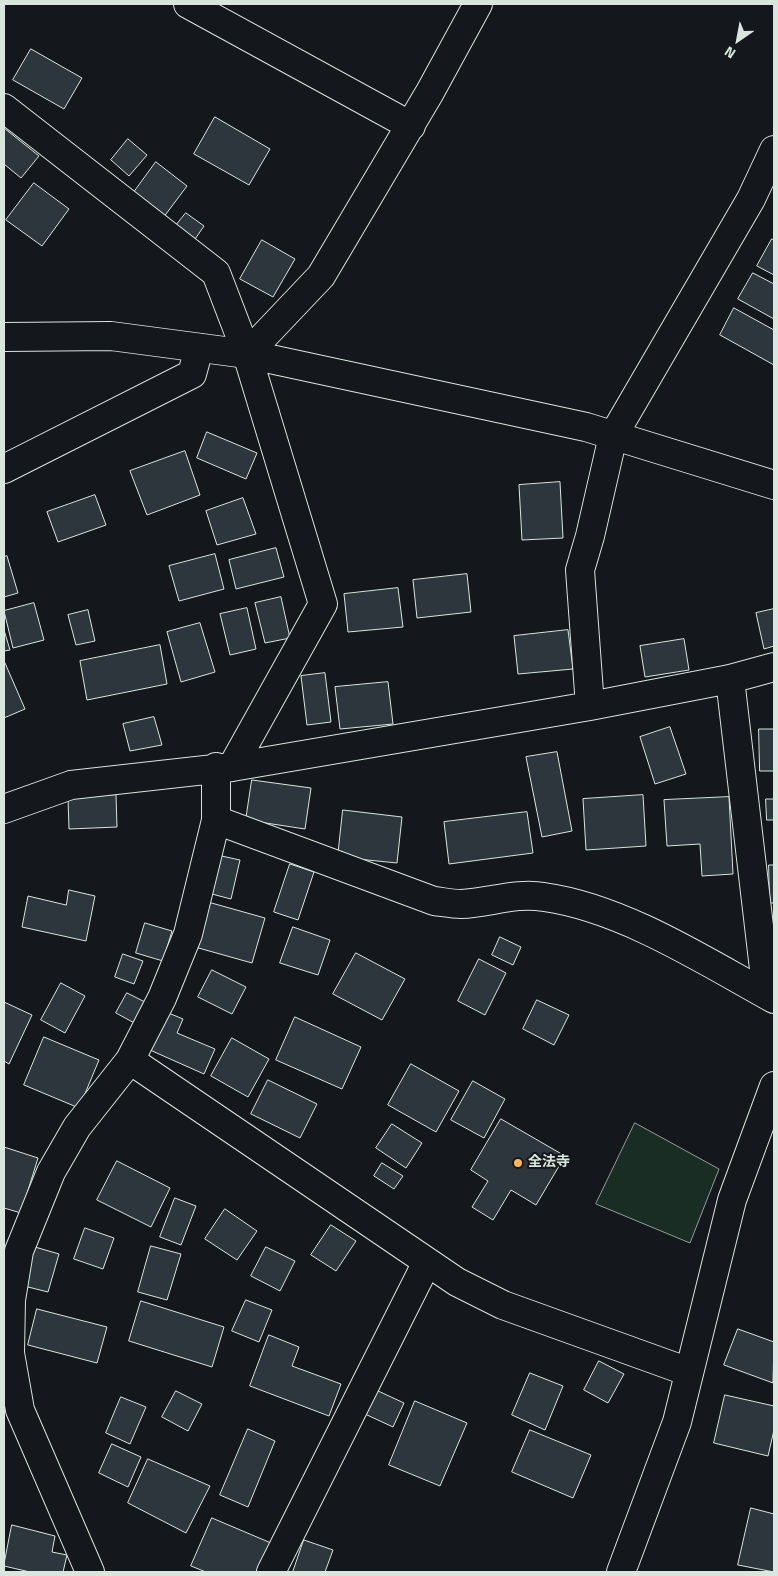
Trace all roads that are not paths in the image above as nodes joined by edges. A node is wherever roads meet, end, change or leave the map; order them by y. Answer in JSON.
{"nodes":[{"id":1,"x":188,"y":4,"type":"edge"},
{"id":2,"x":478,"y":4,"type":"edge"},
{"id":3,"x":4,"y":108,"type":"edge"},
{"id":4,"x":411,"y":126,"type":"junction"},
{"id":5,"x":774,"y":150,"type":"edge"},
{"id":6,"x":4,"y":337,"type":"edge"},
{"id":7,"x":199,"y":348,"type":"junction"},
{"id":8,"x":247,"y":354,"type":"junction"},
{"id":9,"x":613,"y":436,"type":"junction"},
{"id":10,"x":4,"y":469,"type":"edge"},
{"id":11,"x":774,"y":485,"type":"edge"},
{"id":12,"x":774,"y":666,"type":"edge"},
{"id":13,"x":730,"y":679,"type":"junction"},
{"id":14,"x":590,"y":706,"type":"junction"},
{"id":15,"x":224,"y":767,"type":"junction"},
{"id":16,"x":4,"y":809,"type":"edge"},
{"id":17,"x":216,"y":820,"type":"junction"},
{"id":18,"x":774,"y":986,"type":"edge"},
{"id":19,"x":774,"y":999,"type":"edge"},
{"id":20,"x":130,"y":1060,"type":"junction"},
{"id":21,"x":774,"y":1086,"type":"edge"},
{"id":22,"x":427,"y":1262,"type":"junction"},
{"id":23,"x":689,"y":1372,"type":"junction"},
{"id":24,"x":90,"y":1572,"type":"edge"},
{"id":25,"x":271,"y":1572,"type":"edge"},
{"id":26,"x":621,"y":1572,"type":"edge"}],
"edges":[{"from":1,"to":4,"type":"street"},
{"from":2,"to":4,"type":"street"},
{"from":3,"to":8,"type":"street"},
{"from":4,"to":8,"type":"street"},
{"from":5,"to":9,"type":"street"},
{"from":6,"to":7,"type":"street"},
{"from":7,"to":8,"type":"street"},
{"from":7,"to":10,"type":"street"},
{"from":8,"to":9,"type":"street"},
{"from":8,"to":15,"type":"street"},
{"from":9,"to":11,"type":"street"},
{"from":9,"to":14,"type":"street"},
{"from":12,"to":13,"type":"street"},
{"from":13,"to":14,"type":"street"},
{"from":13,"to":18,"type":"street"},
{"from":14,"to":15,"type":"street"},
{"from":15,"to":16,"type":"street"},
{"from":15,"to":17,"type":"street"},
{"from":17,"to":19,"type":"street"},
{"from":17,"to":20,"type":"street"},
{"from":20,"to":22,"type":"street"},
{"from":20,"to":24,"type":"street"},
{"from":21,"to":23,"type":"street"},
{"from":22,"to":23,"type":"street"},
{"from":22,"to":25,"type":"street"},
{"from":23,"to":26,"type":"street"}]}
